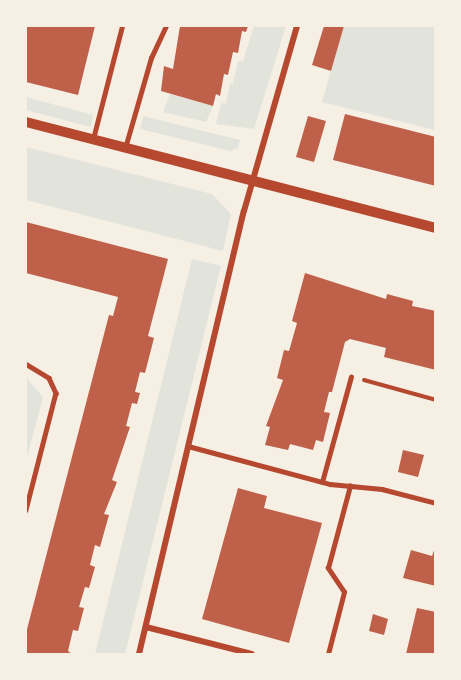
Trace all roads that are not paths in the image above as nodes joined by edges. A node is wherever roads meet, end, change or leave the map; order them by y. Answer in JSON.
{"nodes":[{"id":1,"x":122,"y":26,"type":"edge"},
{"id":2,"x":166,"y":26,"type":"edge"},
{"id":3,"x":297,"y":26,"type":"edge"},
{"id":4,"x":26,"y":122,"type":"edge"},
{"id":5,"x":93,"y":139,"type":"junction"},
{"id":6,"x":125,"y":147,"type":"junction"},
{"id":7,"x":252,"y":181,"type":"junction"},
{"id":8,"x":435,"y":228,"type":"edge"},
{"id":9,"x":26,"y":364,"type":"edge"},
{"id":10,"x":351,"y":377,"type":"road end"},
{"id":11,"x":188,"y":446,"type":"junction"},
{"id":12,"x":322,"y":482,"type":"junction"},
{"id":13,"x":350,"y":486,"type":"junction"},
{"id":14,"x":435,"y":503,"type":"edge"},
{"id":15,"x":26,"y":510,"type":"edge"},
{"id":16,"x":146,"y":627,"type":"junction"},
{"id":17,"x":139,"y":654,"type":"edge"},
{"id":18,"x":252,"y":654,"type":"edge"},
{"id":19,"x":328,"y":654,"type":"edge"}],
"edges":[{"from":1,"to":5,"type":"lane"},
{"from":2,"to":6,"type":"lane"},
{"from":3,"to":7,"type":"street"},
{"from":4,"to":5,"type":"street"},
{"from":5,"to":6,"type":"street"},
{"from":6,"to":7,"type":"street"},
{"from":7,"to":8,"type":"street"},
{"from":7,"to":11,"type":"street"},
{"from":9,"to":15,"type":"lane"},
{"from":10,"to":12,"type":"lane"},
{"from":11,"to":12,"type":"lane"},
{"from":11,"to":16,"type":"street"},
{"from":12,"to":13,"type":"lane"},
{"from":13,"to":14,"type":"lane"},
{"from":13,"to":19,"type":"lane"},
{"from":16,"to":17,"type":"street"},
{"from":16,"to":18,"type":"street"}]}
